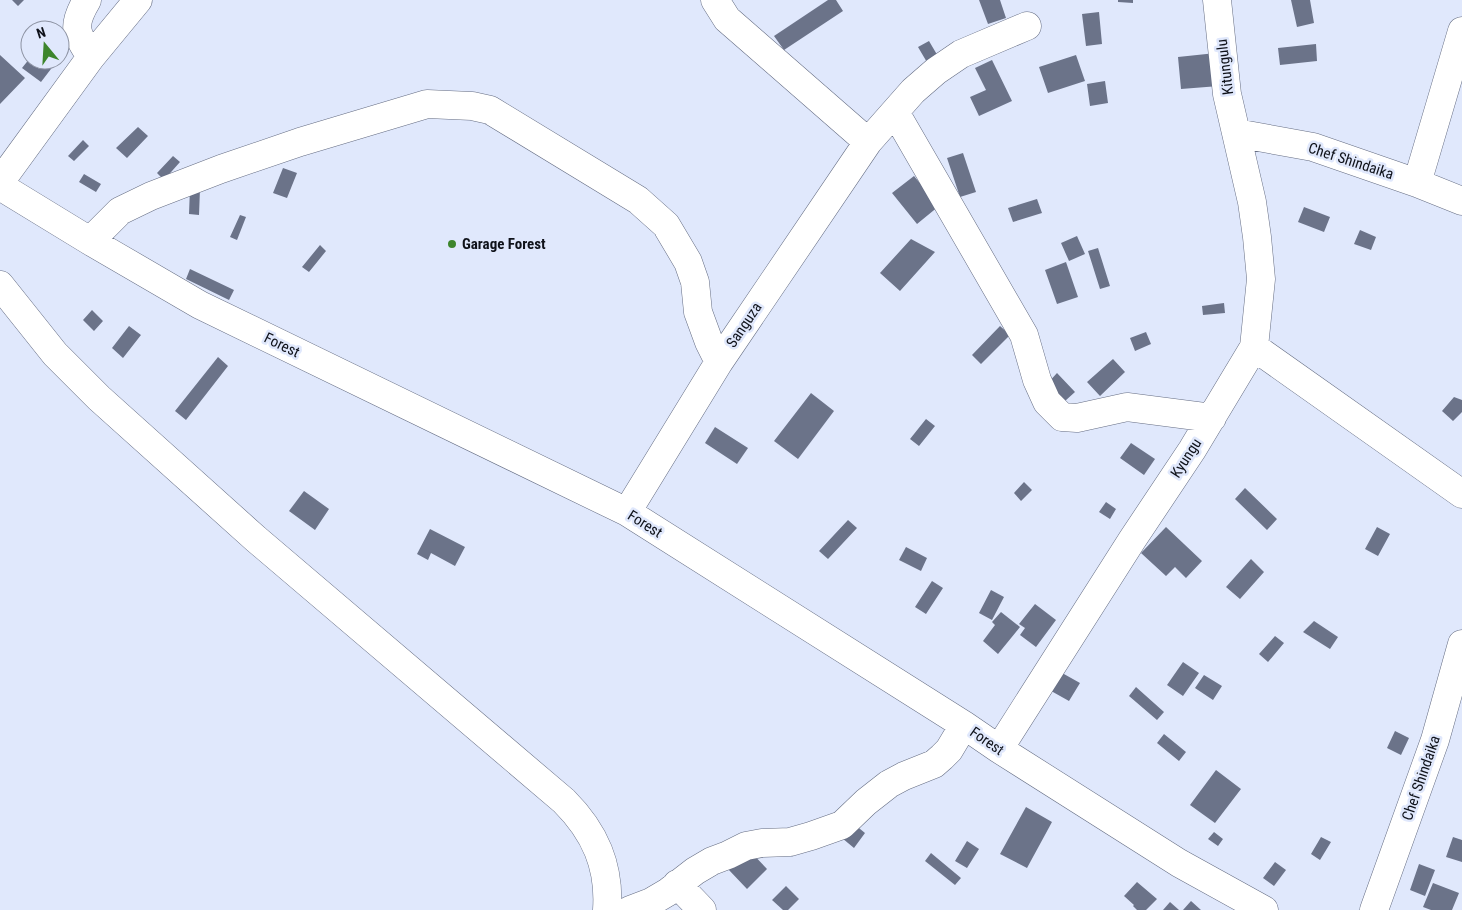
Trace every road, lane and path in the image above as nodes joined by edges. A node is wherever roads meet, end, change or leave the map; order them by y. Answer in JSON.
{"nodes":[{"id":1,"x":87,"y":0,"type":"edge"},
{"id":2,"x":138,"y":0,"type":"edge"},
{"id":3,"x":716,"y":0,"type":"edge"},
{"id":4,"x":1217,"y":0,"type":"edge"},
{"id":5,"x":1026,"y":26,"type":"dead end"},
{"id":6,"x":1462,"y":31,"type":"edge"},
{"id":7,"x":91,"y":57,"type":"junction"},
{"id":8,"x":896,"y":112,"type":"junction"},
{"id":9,"x":1236,"y":134,"type":"junction"},
{"id":10,"x":868,"y":142,"type":"junction"},
{"id":11,"x":0,"y":182,"type":"edge"},
{"id":12,"x":1417,"y":183,"type":"junction"},
{"id":13,"x":0,"y":186,"type":"edge"},
{"id":14,"x":1462,"y":201,"type":"edge"},
{"id":15,"x":90,"y":241,"type":"junction"},
{"id":16,"x":0,"y":285,"type":"edge"},
{"id":17,"x":1254,"y":347,"type":"junction"},
{"id":18,"x":720,"y":362,"type":"junction"},
{"id":19,"x":1212,"y":418,"type":"junction"},
{"id":20,"x":1462,"y":494,"type":"edge"},
{"id":21,"x":626,"y":512,"type":"junction"},
{"id":22,"x":1462,"y":644,"type":"edge"},
{"id":23,"x":964,"y":725,"type":"junction"},
{"id":24,"x":999,"y":750,"type":"junction"},
{"id":25,"x":677,"y":884,"type":"junction"},
{"id":26,"x":607,"y":910,"type":"edge"},
{"id":27,"x":630,"y":910,"type":"edge"},
{"id":28,"x":702,"y":910,"type":"edge"},
{"id":29,"x":1264,"y":910,"type":"edge"},
{"id":30,"x":1374,"y":910,"type":"edge"}],
"edges":[{"from":1,"to":7,"type":"street"},
{"from":2,"to":7,"type":"street"},
{"from":3,"to":10,"type":"street"},
{"from":4,"to":9,"type":"street","name":"Kitungulu"},
{"from":5,"to":8,"type":"street","name":"Sanguza"},
{"from":6,"to":12,"type":"street"},
{"from":7,"to":11,"type":"street"},
{"from":8,"to":10,"type":"street","name":"Sanguza"},
{"from":8,"to":19,"type":"street"},
{"from":9,"to":12,"type":"street","name":"Chef Shindaika"},
{"from":9,"to":17,"type":"street","name":"Kyungu"},
{"from":10,"to":18,"type":"street","name":"Sanguza"},
{"from":12,"to":14,"type":"street","name":"Chef Shindaika"},
{"from":13,"to":15,"type":"street","name":"Forest"},
{"from":15,"to":18,"type":"street"},
{"from":15,"to":21,"type":"street","name":"Forest"},
{"from":16,"to":26,"type":"street"},
{"from":17,"to":19,"type":"street","name":"Kyungu"},
{"from":17,"to":20,"type":"street"},
{"from":18,"to":21,"type":"street","name":"Sanguza"},
{"from":19,"to":24,"type":"street","name":"Kyungu"},
{"from":21,"to":23,"type":"street","name":"Forest"},
{"from":22,"to":30,"type":"street","name":"Chef Shindaika"},
{"from":23,"to":24,"type":"street","name":"Forest"},
{"from":23,"to":25,"type":"street"},
{"from":24,"to":29,"type":"street","name":"Forest"},
{"from":25,"to":27,"type":"street"},
{"from":25,"to":28,"type":"street"}]}
